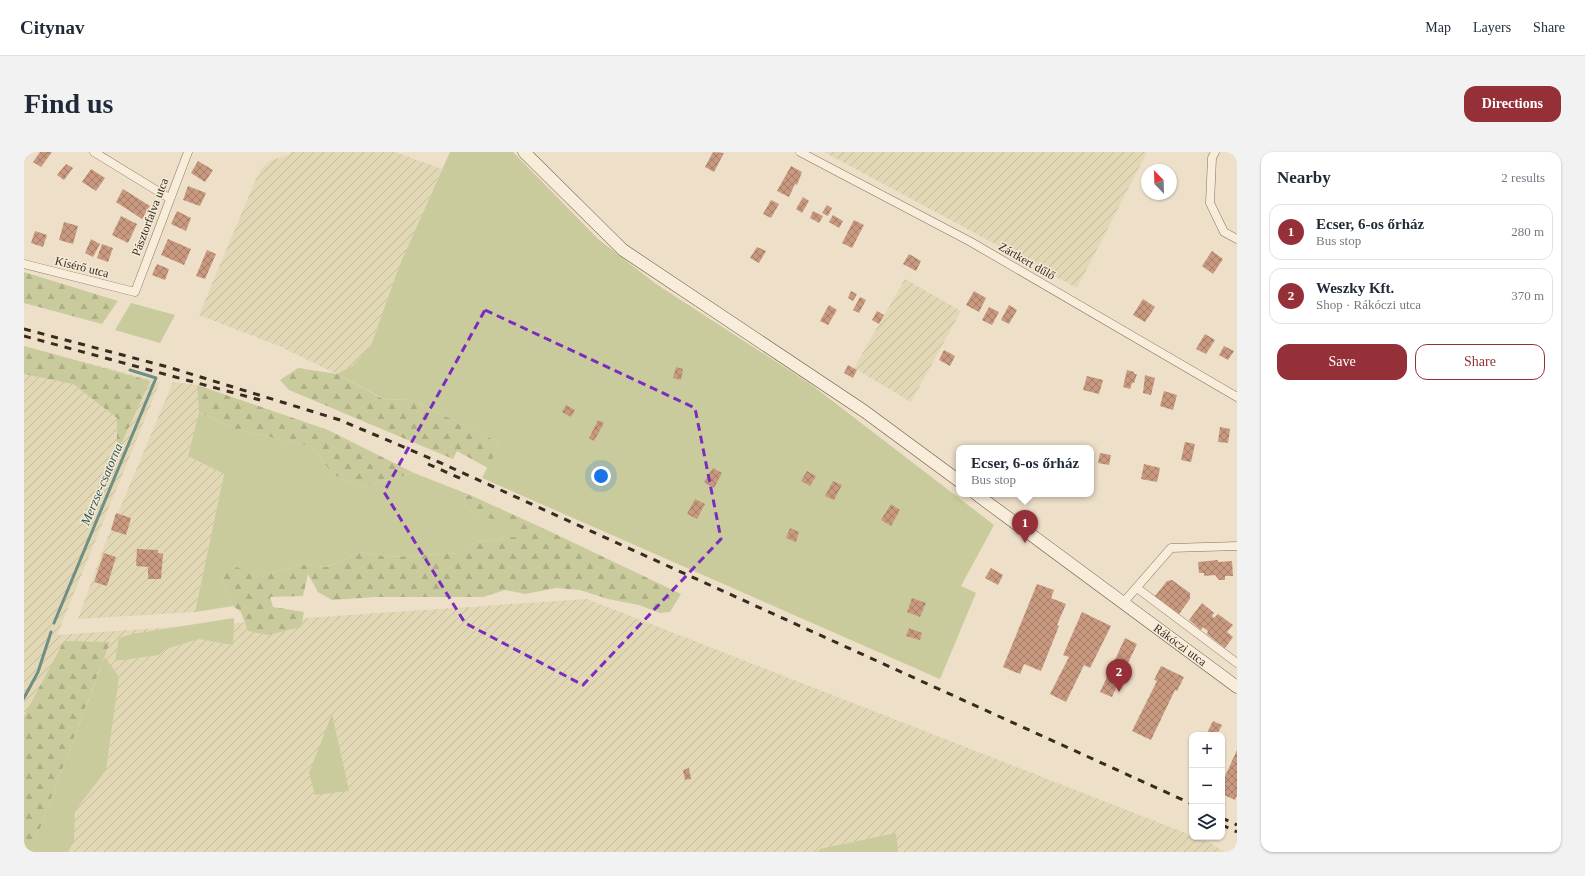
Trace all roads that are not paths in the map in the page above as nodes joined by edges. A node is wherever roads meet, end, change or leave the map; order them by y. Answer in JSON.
{"nodes":[{"id":1,"x":94,"y":152,"type":"edge"},
{"id":2,"x":188,"y":152,"type":"edge"},
{"id":3,"x":524,"y":152,"type":"edge"},
{"id":4,"x":800,"y":152,"type":"edge"},
{"id":5,"x":1214,"y":155,"type":"edge"},
{"id":6,"x":169,"y":198,"type":"junction"},
{"id":7,"x":1237,"y":239,"type":"edge"},
{"id":8,"x":24,"y":264,"type":"edge"},
{"id":9,"x":135,"y":292,"type":"joint"},
{"id":10,"x":1237,"y":398,"type":"edge"},
{"id":11,"x":956,"y":480,"type":"edge"},
{"id":12,"x":980,"y":497,"type":"edge"},
{"id":13,"x":1237,"y":546,"type":"edge"},
{"id":14,"x":1137,"y":588,"type":"junction"},
{"id":15,"x":1123,"y":603,"type":"junction"},
{"id":16,"x":1237,"y":663,"type":"edge"},
{"id":17,"x":1237,"y":687,"type":"edge"}],
"edges":[{"from":1,"to":6,"type":"street"},
{"from":2,"to":6,"type":"street","name":"Pásztorfalva utca"},
{"from":3,"to":11,"type":"main road"},
{"from":4,"to":10,"type":"street","name":"Zártkert dűlő"},
{"from":5,"to":7,"type":"street"},
{"from":6,"to":9,"type":"street","name":"Pásztorfalva utca"},
{"from":8,"to":9,"type":"street","name":"Kísérő utca"},
{"from":12,"to":15,"type":"main road","name":"Rákóczi utca"},
{"from":13,"to":14,"type":"street"},
{"from":14,"to":15,"type":"street"},
{"from":14,"to":16,"type":"street"},
{"from":15,"to":17,"type":"main road","name":"Rákóczi utca"}]}
